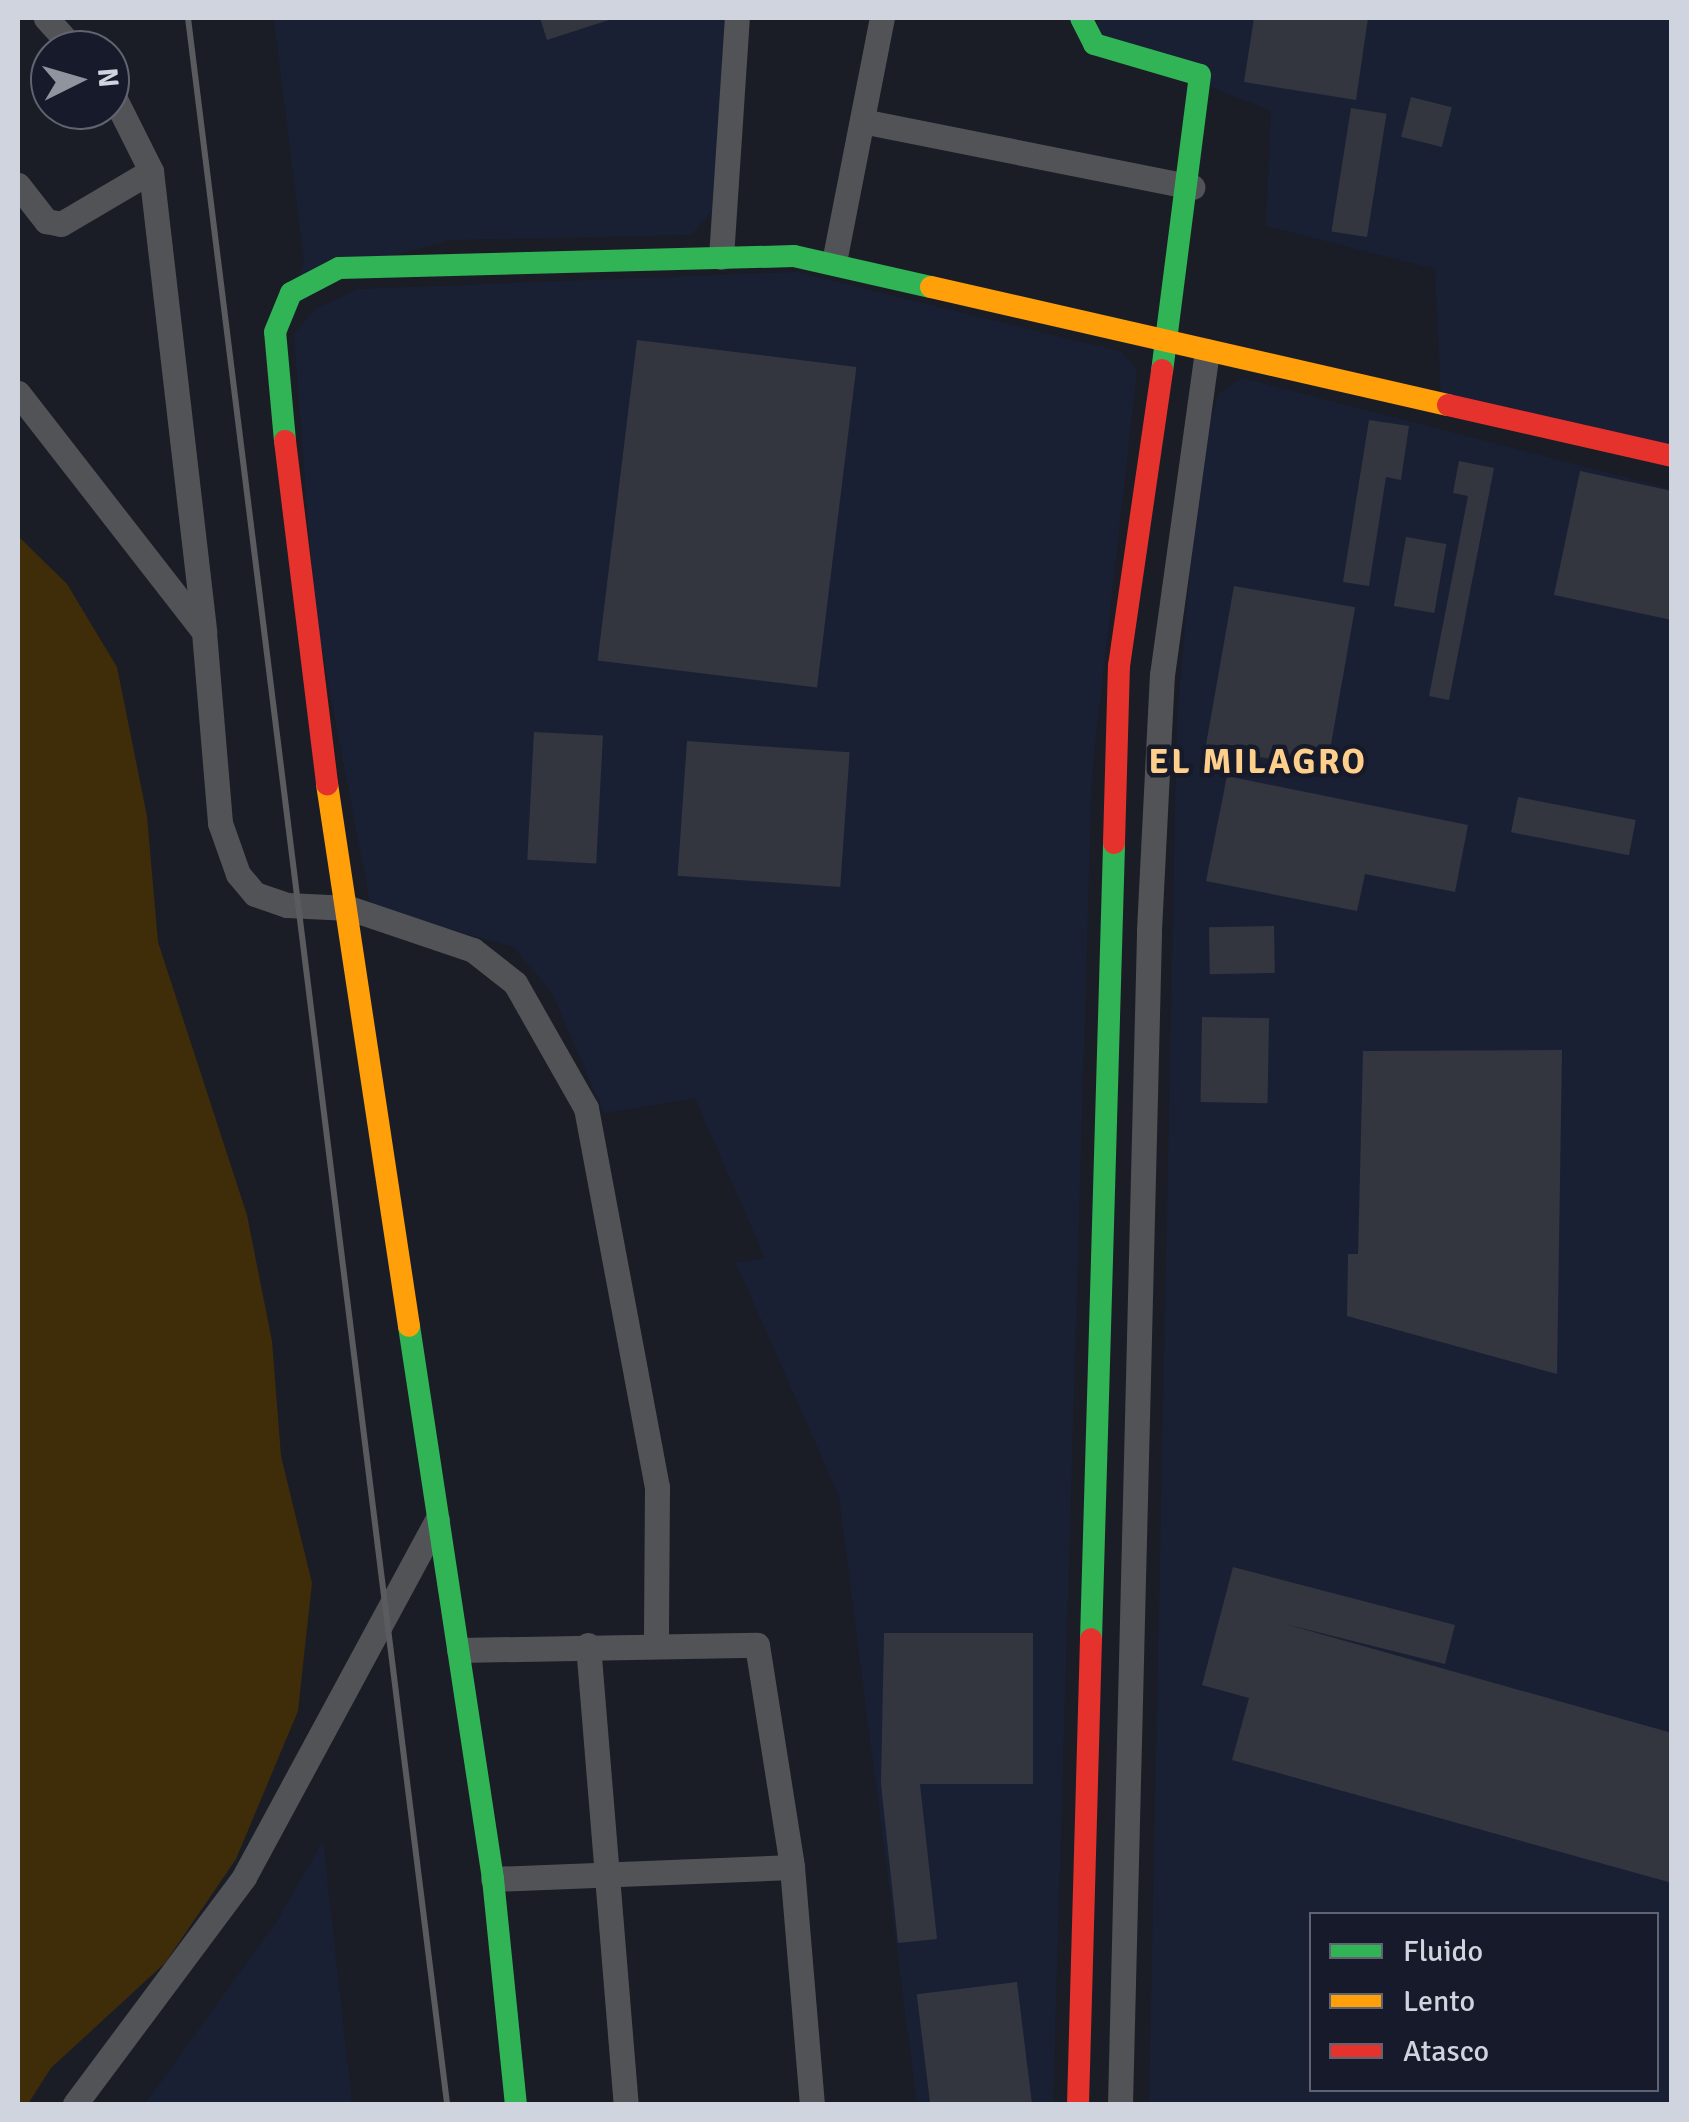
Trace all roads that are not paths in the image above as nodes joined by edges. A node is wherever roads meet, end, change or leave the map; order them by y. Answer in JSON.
{"nodes":[{"id":1,"x":738,"y":18,"type":"edge"},
{"id":2,"x":882,"y":18,"type":"edge"},
{"id":3,"x":1081,"y":18,"type":"edge"},
{"id":4,"x":862,"y":120,"type":"junction"},
{"id":5,"x":130,"y":130,"type":"edge"},
{"id":6,"x":151,"y":171,"type":"junction"},
{"id":7,"x":1192,"y":187,"type":"junction"},
{"id":8,"x":19,"y":191,"type":"edge"},
{"id":9,"x":721,"y":257,"type":"junction"},
{"id":10,"x":834,"y":262,"type":"junction"},
{"id":11,"x":1160,"y":336,"type":"junction"},
{"id":12,"x":1207,"y":351,"type":"junction"},
{"id":13,"x":18,"y":393,"type":"edge"},
{"id":14,"x":1672,"y":456,"type":"edge"},
{"id":15,"x":204,"y":632,"type":"junction"},
{"id":16,"x":1119,"y":666,"type":"junction"},
{"id":17,"x":1162,"y":675,"type":"junction"},
{"id":18,"x":348,"y":908,"type":"junction"},
{"id":19,"x":1102,"y":1098,"type":"junction"},
{"id":20,"x":1145,"y":1100,"type":"junction"},
{"id":21,"x":1094,"y":1491,"type":"junction"},
{"id":22,"x":1135,"y":1493,"type":"junction"},
{"id":23,"x":438,"y":1520,"type":"junction"},
{"id":24,"x":1133,"y":1570,"type":"junction"},
{"id":25,"x":1092,"y":1571,"type":"junction"},
{"id":26,"x":656,"y":1642,"type":"junction"},
{"id":27,"x":588,"y":1645,"type":"junction"},
{"id":28,"x":459,"y":1650,"type":"junction"},
{"id":29,"x":792,"y":1867,"type":"junction"},
{"id":30,"x":606,"y":1875,"type":"junction"},
{"id":31,"x":493,"y":1879,"type":"junction"},
{"id":32,"x":1124,"y":1946,"type":"junction"},
{"id":33,"x":1084,"y":1952,"type":"junction"},
{"id":34,"x":75,"y":2104,"type":"edge"},
{"id":35,"x":516,"y":2104,"type":"edge"},
{"id":36,"x":626,"y":2104,"type":"edge"},
{"id":37,"x":812,"y":2104,"type":"edge"},
{"id":38,"x":1078,"y":2104,"type":"edge"},
{"id":39,"x":1120,"y":2104,"type":"edge"}],
"edges":[{"from":1,"to":9,"type":"street"},
{"from":2,"to":4,"type":"street"},
{"from":3,"to":7,"type":"street"},
{"from":4,"to":7,"type":"street"},
{"from":4,"to":10,"type":"street"},
{"from":5,"to":6,"type":"street"},
{"from":6,"to":8,"type":"street"},
{"from":6,"to":15,"type":"street"},
{"from":7,"to":11,"type":"street"},
{"from":9,"to":10,"type":"street"},
{"from":9,"to":18,"type":"street"},
{"from":10,"to":11,"type":"street"},
{"from":11,"to":12,"type":"street"},
{"from":11,"to":16,"type":"street"},
{"from":12,"to":14,"type":"street"},
{"from":12,"to":17,"type":"street"},
{"from":13,"to":15,"type":"street"},
{"from":15,"to":18,"type":"street"},
{"from":16,"to":17,"type":"street"},
{"from":16,"to":19,"type":"street"},
{"from":17,"to":20,"type":"street"},
{"from":18,"to":23,"type":"street"},
{"from":18,"to":26,"type":"street"},
{"from":19,"to":20,"type":"street"},
{"from":19,"to":21,"type":"street"},
{"from":20,"to":22,"type":"street"},
{"from":21,"to":22,"type":"street"},
{"from":21,"to":25,"type":"street"},
{"from":22,"to":24,"type":"street"},
{"from":23,"to":28,"type":"street"},
{"from":23,"to":34,"type":"street"},
{"from":24,"to":25,"type":"street"},
{"from":24,"to":32,"type":"street"},
{"from":25,"to":33,"type":"street"},
{"from":26,"to":27,"type":"street"},
{"from":26,"to":29,"type":"street"},
{"from":27,"to":28,"type":"street"},
{"from":27,"to":30,"type":"street"},
{"from":28,"to":31,"type":"street"},
{"from":29,"to":30,"type":"street"},
{"from":29,"to":37,"type":"street"},
{"from":30,"to":31,"type":"street"},
{"from":30,"to":36,"type":"street"},
{"from":31,"to":35,"type":"street"},
{"from":32,"to":33,"type":"street"},
{"from":32,"to":39,"type":"street"},
{"from":33,"to":38,"type":"street"}]}
